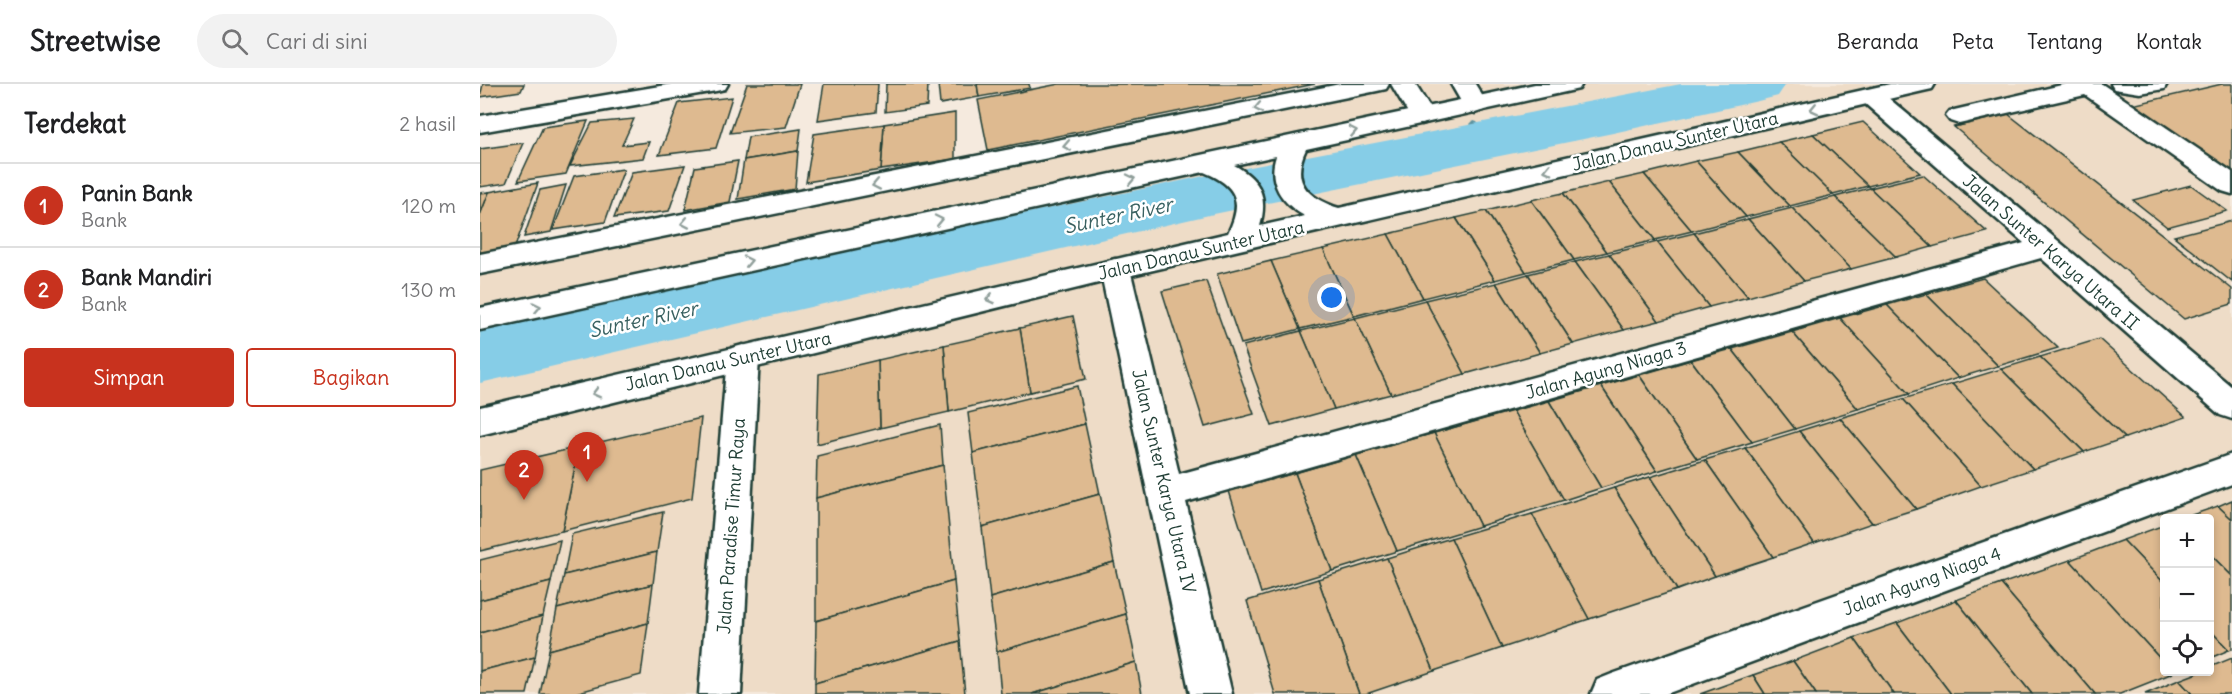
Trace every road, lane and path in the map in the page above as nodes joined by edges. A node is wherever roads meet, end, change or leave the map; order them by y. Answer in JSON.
{"nodes":[{"id":1,"x":716,"y":84,"type":"edge"},
{"id":2,"x":1377,"y":84,"type":"edge"},
{"id":3,"x":1403,"y":84,"type":"edge"},
{"id":4,"x":1570,"y":84,"type":"edge"},
{"id":5,"x":1923,"y":84,"type":"edge"},
{"id":6,"x":2124,"y":84,"type":"edge"},
{"id":7,"x":2155,"y":84,"type":"edge"},
{"id":8,"x":2088,"y":85,"type":"edge"},
{"id":9,"x":1469,"y":94,"type":"edge"},
{"id":10,"x":1871,"y":96,"type":"junction"},
{"id":11,"x":1422,"y":116,"type":"junction"},
{"id":12,"x":1959,"y":116,"type":"dead end"},
{"id":13,"x":480,"y":124,"type":"edge"},
{"id":14,"x":1291,"y":153,"type":"junction"},
{"id":15,"x":1220,"y":168,"type":"junction"},
{"id":16,"x":2232,"y":177,"type":"edge"},
{"id":17,"x":2232,"y":186,"type":"edge"},
{"id":18,"x":1339,"y":218,"type":"junction"},
{"id":19,"x":1239,"y":241,"type":"junction"},
{"id":20,"x":2045,"y":247,"type":"junction"},
{"id":21,"x":480,"y":264,"type":"edge"},
{"id":22,"x":1115,"y":269,"type":"junction"},
{"id":23,"x":480,"y":319,"type":"edge"},
{"id":24,"x":743,"y":357,"type":"junction"},
{"id":25,"x":2228,"y":399,"type":"edge"},
{"id":26,"x":480,"y":421,"type":"edge"},
{"id":27,"x":2232,"y":468,"type":"edge"},
{"id":28,"x":1167,"y":492,"type":"junction"},
{"id":29,"x":720,"y":694,"type":"edge"},
{"id":30,"x":1211,"y":694,"type":"edge"},
{"id":31,"x":1612,"y":694,"type":"edge"}],
"edges":[{"from":1,"to":13,"type":"street"},
{"from":2,"to":21,"type":"street","one_way":true},
{"from":3,"to":11,"type":"street"},
{"from":4,"to":9,"type":"street"},
{"from":5,"to":10,"type":"street","name":"Jalan Danau Sunter Utara"},
{"from":6,"to":7,"type":"street"},
{"from":6,"to":16,"type":"street"},
{"from":8,"to":12,"type":"street"},
{"from":8,"to":17,"type":"street"},
{"from":9,"to":11,"type":"street"},
{"from":10,"to":18,"type":"street","name":"Jalan Danau Sunter Utara","one_way":true},
{"from":10,"to":20,"type":"street","name":"Jalan Sunter Karya Utara II"},
{"from":14,"to":11,"type":"street","one_way":true},
{"from":14,"to":15,"type":"street"},
{"from":14,"to":18,"type":"street"},
{"from":15,"to":19,"type":"street"},
{"from":23,"to":15,"type":"street","one_way":true},
{"from":18,"to":19,"type":"street","name":"Jalan Danau Sunter Utara"},
{"from":19,"to":22,"type":"street","name":"Jalan Danau Sunter Utara"},
{"from":20,"to":25,"type":"street","name":"Jalan Sunter Karya Utara II"},
{"from":20,"to":28,"type":"street","name":"Jalan Agung Niaga 3"},
{"from":22,"to":24,"type":"street","name":"Jalan Danau Sunter Utara","one_way":true},
{"from":22,"to":28,"type":"street","name":"Jalan Sunter Karya Utara IV"},
{"from":24,"to":26,"type":"street","name":"Jalan Danau Sunter Utara","one_way":true},
{"from":24,"to":29,"type":"street","name":"Jalan Paradise Timur Raya"},
{"from":27,"to":31,"type":"street","name":"Jalan Agung Niaga 4"},
{"from":28,"to":30,"type":"street","name":"Jalan Sunter Karya Utara IV"}]}
